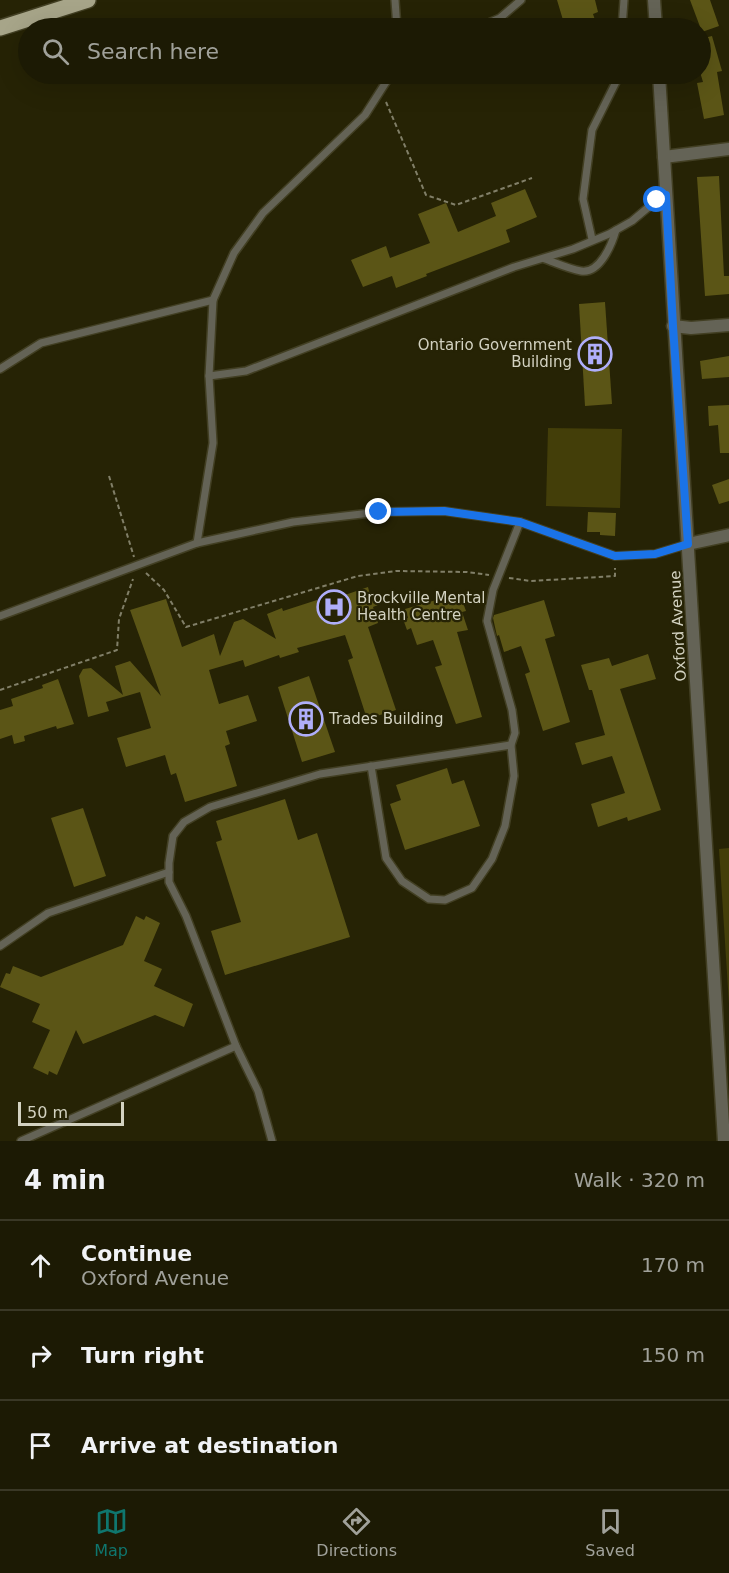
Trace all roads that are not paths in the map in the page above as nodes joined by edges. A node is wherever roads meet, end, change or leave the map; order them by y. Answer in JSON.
{"nodes":[{"id":1,"x":88,"y":0,"type":"edge"},
{"id":2,"x":395,"y":0,"type":"edge"},
{"id":3,"x":520,"y":0,"type":"edge"},
{"id":4,"x":624,"y":0,"type":"edge"},
{"id":5,"x":654,"y":0,"type":"edge"},
{"id":6,"x":31,"y":18,"type":"edge"},
{"id":7,"x":396,"y":18,"type":"edge"},
{"id":8,"x":500,"y":18,"type":"edge"},
{"id":9,"x":623,"y":18,"type":"edge"},
{"id":10,"x":655,"y":18,"type":"edge"},
{"id":11,"x":18,"y":22,"type":"edge"},
{"id":12,"x":0,"y":28,"type":"edge"},
{"id":13,"x":384,"y":84,"type":"edge"},
{"id":14,"x":614,"y":84,"type":"edge"},
{"id":15,"x":660,"y":84,"type":"edge"},
{"id":16,"x":729,"y":149,"type":"edge"},
{"id":17,"x":664,"y":157,"type":"junction"},
{"id":18,"x":666,"y":195,"type":"junction"},
{"id":19,"x":616,"y":230,"type":"junction"},
{"id":20,"x":592,"y":239,"type":"junction"},
{"id":21,"x":544,"y":258,"type":"junction"},
{"id":22,"x":213,"y":300,"type":"junction"},
{"id":23,"x":729,"y":325,"type":"edge"},
{"id":24,"x":673,"y":326,"type":"junction"},
{"id":25,"x":0,"y":369,"type":"edge"},
{"id":26,"x":209,"y":376,"type":"junction"},
{"id":27,"x":520,"y":522,"type":"junction"},
{"id":28,"x":729,"y":535,"type":"edge"},
{"id":29,"x":197,"y":543,"type":"junction"},
{"id":30,"x":688,"y":544,"type":"junction"},
{"id":31,"x":0,"y":616,"type":"edge"},
{"id":32,"x":511,"y":745,"type":"junction"},
{"id":33,"x":371,"y":766,"type":"junction"},
{"id":34,"x":169,"y":872,"type":"junction"},
{"id":35,"x":0,"y":946,"type":"edge"},
{"id":36,"x":236,"y":1046,"type":"junction"},
{"id":37,"x":21,"y":1141,"type":"edge"},
{"id":38,"x":272,"y":1141,"type":"edge"},
{"id":39,"x":724,"y":1141,"type":"edge"}],
"edges":[{"from":1,"to":6,"type":"main road"},
{"from":2,"to":7,"type":"lane"},
{"from":3,"to":8,"type":"lane"},
{"from":4,"to":9,"type":"lane"},
{"from":5,"to":10,"type":"street"},
{"from":11,"to":12,"type":"main road"},
{"from":13,"to":22,"type":"lane"},
{"from":14,"to":20,"type":"lane"},
{"from":15,"to":17,"type":"street","name":"Oxford Avenue"},
{"from":16,"to":17,"type":"street"},
{"from":17,"to":18,"type":"street","name":"Oxford Avenue"},
{"from":18,"to":19,"type":"lane"},
{"from":18,"to":24,"type":"street","name":"Oxford Avenue"},
{"from":19,"to":20,"type":"lane"},
{"from":19,"to":21,"type":"lane"},
{"from":20,"to":21,"type":"lane"},
{"from":21,"to":26,"type":"lane"},
{"from":22,"to":25,"type":"lane"},
{"from":22,"to":26,"type":"lane"},
{"from":23,"to":24,"type":"street"},
{"from":24,"to":30,"type":"street","name":"Oxford Avenue"},
{"from":26,"to":29,"type":"lane"},
{"from":27,"to":29,"type":"lane"},
{"from":27,"to":30,"type":"lane"},
{"from":27,"to":32,"type":"lane"},
{"from":28,"to":30,"type":"street"},
{"from":29,"to":31,"type":"lane"},
{"from":30,"to":39,"type":"street","name":"Oxford Avenue"},
{"from":32,"to":33,"type":"lane"},
{"from":32,"to":33,"type":"lane"},
{"from":33,"to":34,"type":"lane"},
{"from":34,"to":35,"type":"lane"},
{"from":34,"to":36,"type":"lane"},
{"from":36,"to":37,"type":"lane"},
{"from":36,"to":38,"type":"lane"}]}
